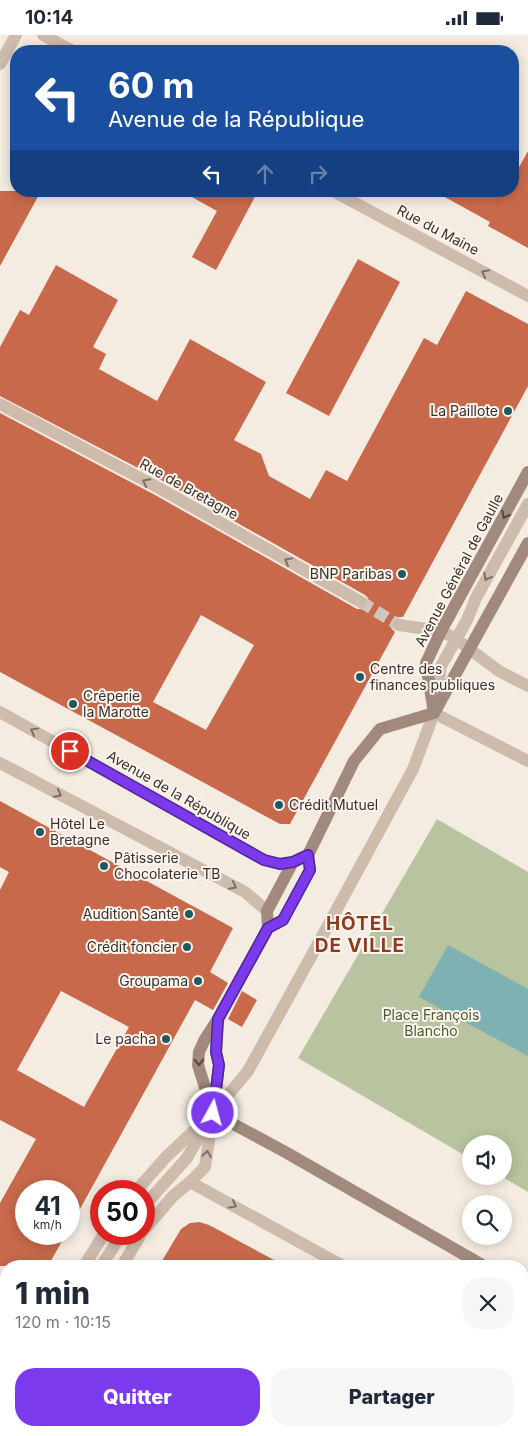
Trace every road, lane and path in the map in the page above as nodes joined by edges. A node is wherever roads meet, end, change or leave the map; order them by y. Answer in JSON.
{"nodes":[{"id":1,"x":43,"y":35,"type":"edge"},
{"id":2,"x":62,"y":45,"type":"edge"},
{"id":3,"x":10,"y":46,"type":"edge"},
{"id":4,"x":0,"y":64,"type":"edge"},
{"id":5,"x":344,"y":197,"type":"edge"},
{"id":6,"x":528,"y":296,"type":"edge"},
{"id":7,"x":0,"y":404,"type":"edge"},
{"id":8,"x":528,"y":472,"type":"edge"},
{"id":9,"x":528,"y":504,"type":"edge"},
{"id":10,"x":528,"y":543,"type":"edge"},
{"id":11,"x":361,"y":602,"type":"tunnel mouth"},
{"id":12,"x":399,"y":625,"type":"tunnel mouth"},
{"id":13,"x":441,"y":631,"type":"junction"},
{"id":14,"x":456,"y":639,"type":"junction"},
{"id":15,"x":470,"y":649,"type":"junction"},
{"id":16,"x":528,"y":686,"type":"edge"},
{"id":17,"x":0,"y":712,"type":"edge"},
{"id":18,"x":434,"y":713,"type":"junction"},
{"id":19,"x":528,"y":761,"type":"edge"},
{"id":20,"x":0,"y":763,"type":"edge"},
{"id":21,"x":308,"y":855,"type":"junction"},
{"id":22,"x":293,"y":862,"type":"junction"},
{"id":23,"x":267,"y":911,"type":"junction"},
{"id":24,"x":268,"y":928,"type":"junction"},
{"id":25,"x":218,"y":1019,"type":"junction"},
{"id":26,"x":213,"y":1113,"type":"junction"},
{"id":27,"x":146,"y":1180,"type":"edge"},
{"id":28,"x":190,"y":1182,"type":"junction"},
{"id":29,"x":155,"y":1194,"type":"edge"},
{"id":30,"x":155,"y":1218,"type":"edge"},
{"id":31,"x":97,"y":1245,"type":"edge"},
{"id":32,"x":115,"y":1245,"type":"edge"},
{"id":33,"x":134,"y":1245,"type":"edge"},
{"id":34,"x":88,"y":1260,"type":"edge"},
{"id":35,"x":105,"y":1260,"type":"edge"},
{"id":36,"x":126,"y":1260,"type":"edge"},
{"id":37,"x":332,"y":1260,"type":"edge"},
{"id":38,"x":474,"y":1260,"type":"edge"}],
"edges":[{"from":1,"to":2,"type":"street"},
{"from":3,"to":4,"type":"street"},
{"from":6,"to":5,"type":"street","name":"Rue du Maine","one_way":true},
{"from":11,"to":7,"type":"street","name":"Rue de Bretagne","one_way":true},
{"from":8,"to":13,"type":"main road","name":"Avenue Général de Gaulle","one_way":true},
{"from":9,"to":14,"type":"street","name":"Avenue Général de Gaulle","one_way":true},
{"from":10,"to":15,"type":"main road","name":"Avenue Général de Gaulle"},
{"from":12,"to":13,"type":"street"},
{"from":13,"to":14,"type":"street"},
{"from":13,"to":18,"type":"main road","name":"Avenue Général de Gaulle"},
{"from":14,"to":15,"type":"street"},
{"from":14,"to":18,"type":"street","name":"Avenue Général de Gaulle"},
{"from":15,"to":16,"type":"street"},
{"from":15,"to":18,"type":"main road","name":"Avenue Général de Gaulle"},
{"from":22,"to":17,"type":"street","name":"Avenue de la République","one_way":true},
{"from":18,"to":19,"type":"street"},
{"from":18,"to":21,"type":"main road"},
{"from":18,"to":26,"type":"street","name":"Avenue Général de Gaulle"},
{"from":20,"to":23,"type":"street","one_way":true},
{"from":21,"to":22,"type":"main road"},
{"from":21,"to":24,"type":"main road"},
{"from":22,"to":23,"type":"main road"},
{"from":23,"to":24,"type":"main road"},
{"from":24,"to":25,"type":"main road"},
{"from":25,"to":26,"type":"main road"},
{"from":25,"to":26,"type":"main road","one_way":true},
{"from":26,"to":27,"type":"street"},
{"from":28,"to":26,"type":"street","one_way":true},
{"from":26,"to":29,"type":"street"},
{"from":26,"to":38,"type":"main road"},
{"from":28,"to":30,"type":"street"},
{"from":28,"to":37,"type":"street","one_way":true},
{"from":31,"to":34,"type":"street"},
{"from":32,"to":35,"type":"street"},
{"from":33,"to":36,"type":"street"}]}
